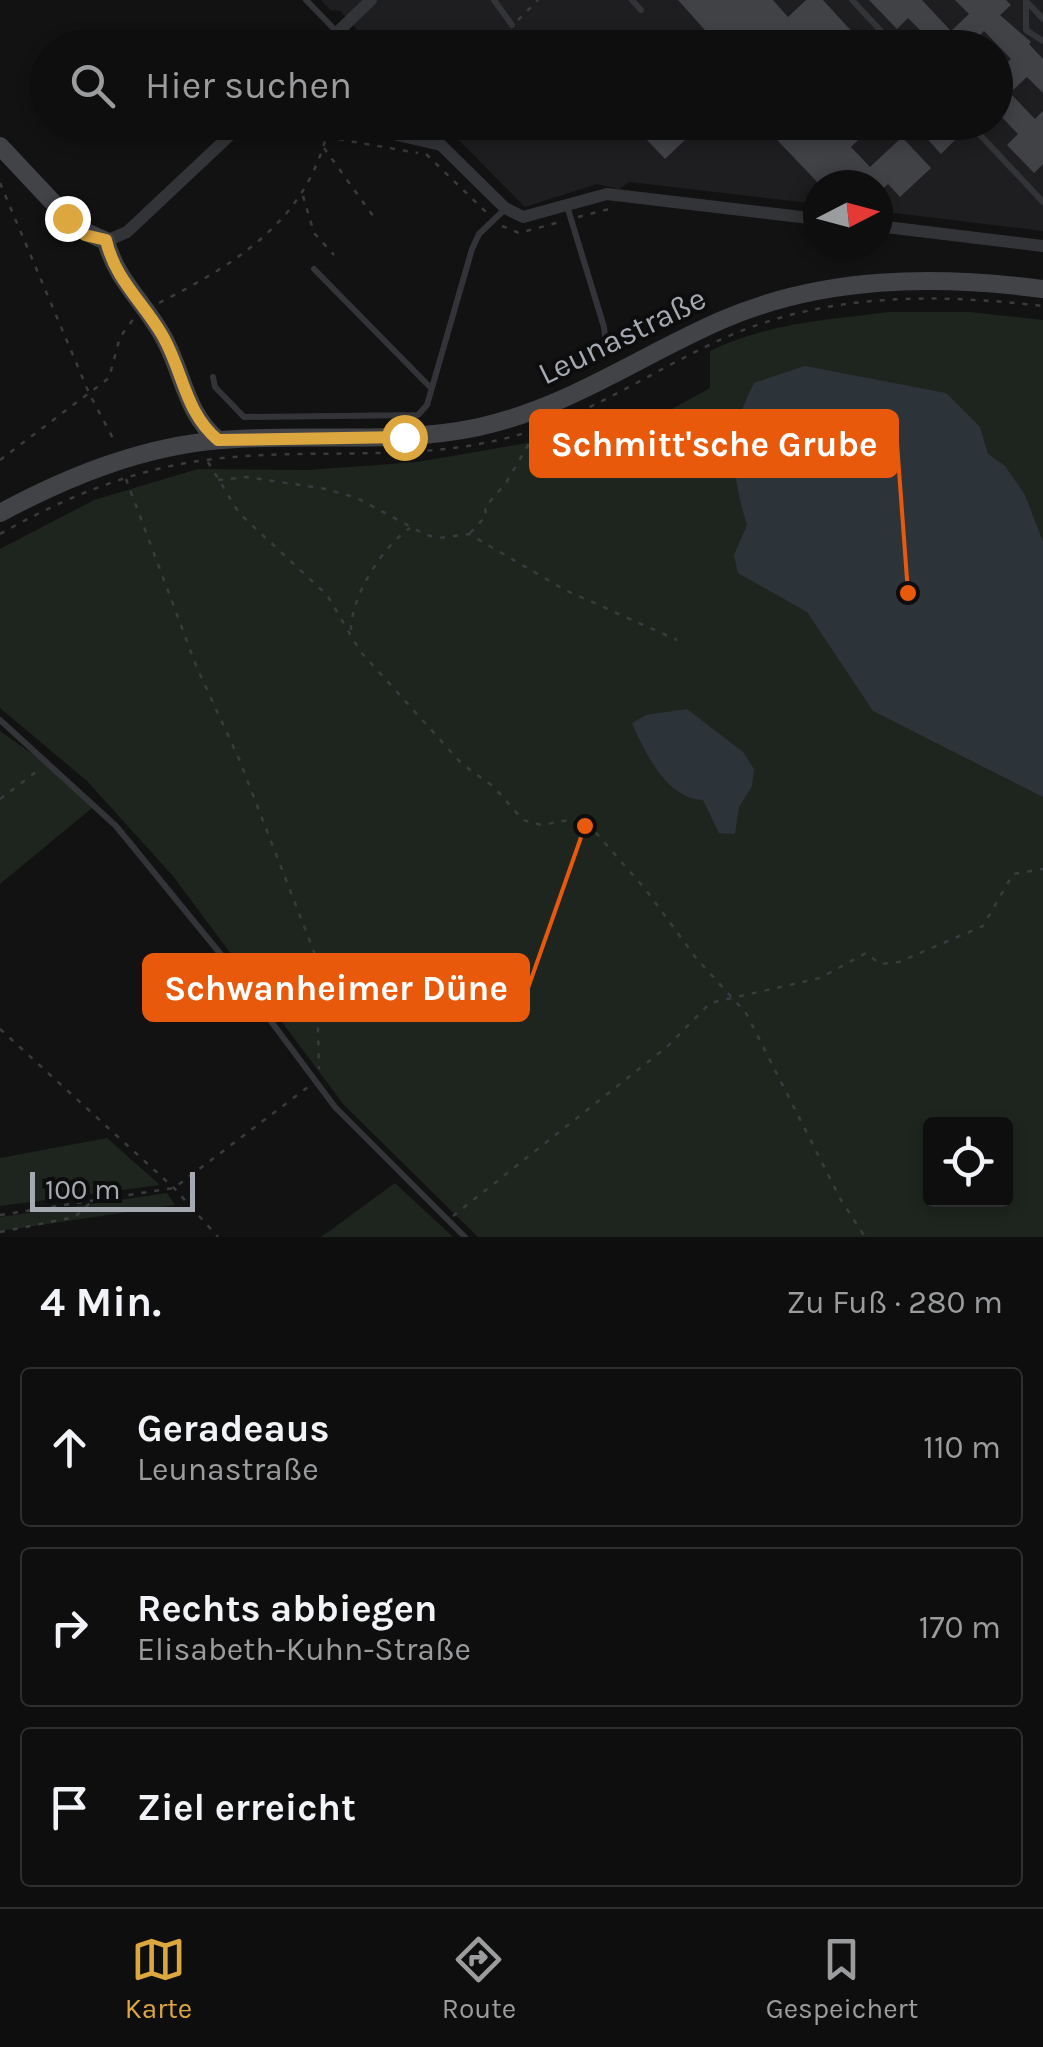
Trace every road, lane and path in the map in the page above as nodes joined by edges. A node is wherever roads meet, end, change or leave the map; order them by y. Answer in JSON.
{"nodes":[{"id":1,"x":306,"y":0,"type":"edge"},
{"id":2,"x":371,"y":0,"type":"edge"},
{"id":3,"x":494,"y":0,"type":"edge"},
{"id":4,"x":538,"y":0,"type":"edge"},
{"id":5,"x":632,"y":0,"type":"edge"},
{"id":6,"x":852,"y":0,"type":"edge"},
{"id":7,"x":1025,"y":0,"type":"edge"},
{"id":8,"x":641,"y":10,"type":"dead end"},
{"id":9,"x":1043,"y":19,"type":"edge"},
{"id":10,"x":512,"y":25,"type":"joint"},
{"id":11,"x":335,"y":30,"type":"edge"},
{"id":12,"x":339,"y":30,"type":"edge"},
{"id":13,"x":880,"y":30,"type":"edge"},
{"id":14,"x":1043,"y":41,"type":"edge"},
{"id":15,"x":225,"y":140,"type":"edge"},
{"id":16,"x":325,"y":140,"type":"edge"},
{"id":17,"x":343,"y":140,"type":"edge"},
{"id":18,"x":419,"y":140,"type":"edge"},
{"id":19,"x":985,"y":140,"type":"edge"},
{"id":20,"x":0,"y":146,"type":"edge"},
{"id":21,"x":323,"y":147,"type":"junction"},
{"id":22,"x":0,"y":182,"type":"edge"},
{"id":23,"x":6,"y":194,"type":"junction"},
{"id":24,"x":303,"y":194,"type":"junction"},
{"id":25,"x":0,"y":198,"type":"edge"},
{"id":26,"x":1043,"y":202,"type":"edge"},
{"id":27,"x":505,"y":208,"type":"junction"},
{"id":28,"x":569,"y":212,"type":"junction"},
{"id":29,"x":803,"y":217,"type":"edge"},
{"id":30,"x":493,"y":219,"type":"junction"},
{"id":31,"x":376,"y":220,"type":"dead end"},
{"id":32,"x":893,"y":228,"type":"edge"},
{"id":33,"x":106,"y":240,"type":"junction"},
{"id":34,"x":1043,"y":246,"type":"edge"},
{"id":35,"x":334,"y":255,"type":"dead end"},
{"id":36,"x":314,"y":269,"type":"dead end"},
{"id":37,"x":1043,"y":289,"type":"edge"},
{"id":38,"x":145,"y":310,"type":"junction"},
{"id":39,"x":607,"y":353,"type":"dead end"},
{"id":40,"x":213,"y":377,"type":"dead end"},
{"id":41,"x":430,"y":387,"type":"junction"},
{"id":42,"x":89,"y":394,"type":"junction"},
{"id":43,"x":190,"y":406,"type":"junction"},
{"id":44,"x":537,"y":430,"type":"dead end"},
{"id":45,"x":218,"y":440,"type":"junction"},
{"id":46,"x":116,"y":444,"type":"dead end"},
{"id":47,"x":178,"y":446,"type":"junction"},
{"id":48,"x":0,"y":460,"type":"edge"},
{"id":49,"x":206,"y":460,"type":"dead end"},
{"id":50,"x":126,"y":479,"type":"dead end"},
{"id":51,"x":216,"y":480,"type":"junction"},
{"id":52,"x":0,"y":513,"type":"edge"},
{"id":53,"x":411,"y":527,"type":"junction"},
{"id":54,"x":469,"y":534,"type":"junction"},
{"id":55,"x":351,"y":635,"type":"junction"},
{"id":56,"x":677,"y":640,"type":"dead end"},
{"id":57,"x":0,"y":720,"type":"edge"},
{"id":58,"x":48,"y":761,"type":"junction"},
{"id":59,"x":0,"y":799,"type":"edge"},
{"id":60,"x":1043,"y":869,"type":"edge"},
{"id":61,"x":734,"y":1000,"type":"junction"},
{"id":62,"x":0,"y":1029,"type":"edge"},
{"id":63,"x":315,"y":1082,"type":"junction"},
{"id":64,"x":174,"y":1188,"type":"junction"},
{"id":65,"x":93,"y":1200,"type":"junction"},
{"id":66,"x":0,"y":1215,"type":"edge"},
{"id":67,"x":448,"y":1220,"type":"junction"},
{"id":68,"x":0,"y":1232,"type":"edge"},
{"id":69,"x":218,"y":1237,"type":"edge"},
{"id":70,"x":464,"y":1237,"type":"edge"},
{"id":71,"x":865,"y":1237,"type":"edge"}],
"edges":[{"from":1,"to":11,"type":"lane"},
{"from":2,"to":12,"type":"street"},
{"from":3,"to":10,"type":"lane"},
{"from":4,"to":10,"type":"path"},
{"from":5,"to":8,"type":"lane"},
{"from":6,"to":13,"type":"lane"},
{"from":7,"to":9,"type":"lane"},
{"from":7,"to":14,"type":"lane"},
{"from":15,"to":33,"type":"street"},
{"from":16,"to":21,"type":"path"},
{"from":17,"to":30,"type":"path"},
{"from":18,"to":27,"type":"street"},
{"from":19,"to":26,"type":"lane"},
{"from":20,"to":33,"type":"main road"},
{"from":21,"to":24,"type":"path"},
{"from":21,"to":31,"type":"path"},
{"from":22,"to":23,"type":"path"},
{"from":23,"to":25,"type":"path"},
{"from":23,"to":42,"type":"path"},
{"from":24,"to":35,"type":"path"},
{"from":24,"to":38,"type":"path"},
{"from":27,"to":28,"type":"street"},
{"from":27,"to":30,"type":"lane"},
{"from":28,"to":29,"type":"street"},
{"from":28,"to":30,"type":"path"},
{"from":28,"to":39,"type":"lane"},
{"from":30,"to":41,"type":"lane"},
{"from":32,"to":34,"type":"street"},
{"from":33,"to":38,"type":"main road"},
{"from":36,"to":41,"type":"lane"},
{"from":37,"to":45,"type":"main road","name":"Leunastraße"},
{"from":38,"to":42,"type":"path"},
{"from":38,"to":43,"type":"main road"},
{"from":40,"to":41,"type":"lane"},
{"from":42,"to":46,"type":"path"},
{"from":42,"to":48,"type":"path"},
{"from":43,"to":45,"type":"main road"},
{"from":43,"to":47,"type":"main road"},
{"from":44,"to":54,"type":"path"},
{"from":45,"to":47,"type":"main road","name":"Leunastraße"},
{"from":47,"to":52,"type":"main road","name":"Leunastraße"},
{"from":49,"to":51,"type":"path"},
{"from":50,"to":63,"type":"path"},
{"from":51,"to":53,"type":"path"},
{"from":51,"to":55,"type":"path"},
{"from":53,"to":54,"type":"path"},
{"from":53,"to":55,"type":"path"},
{"from":54,"to":56,"type":"path"},
{"from":55,"to":61,"type":"path"},
{"from":57,"to":58,"type":"lane"},
{"from":58,"to":59,"type":"path"},
{"from":58,"to":63,"type":"lane"},
{"from":60,"to":61,"type":"path"},
{"from":61,"to":67,"type":"path"},
{"from":61,"to":71,"type":"path"},
{"from":62,"to":64,"type":"path"},
{"from":63,"to":64,"type":"path"},
{"from":63,"to":67,"type":"lane"},
{"from":64,"to":65,"type":"path"},
{"from":64,"to":69,"type":"path"},
{"from":65,"to":66,"type":"path"},
{"from":65,"to":68,"type":"path"},
{"from":67,"to":70,"type":"lane"}]}
